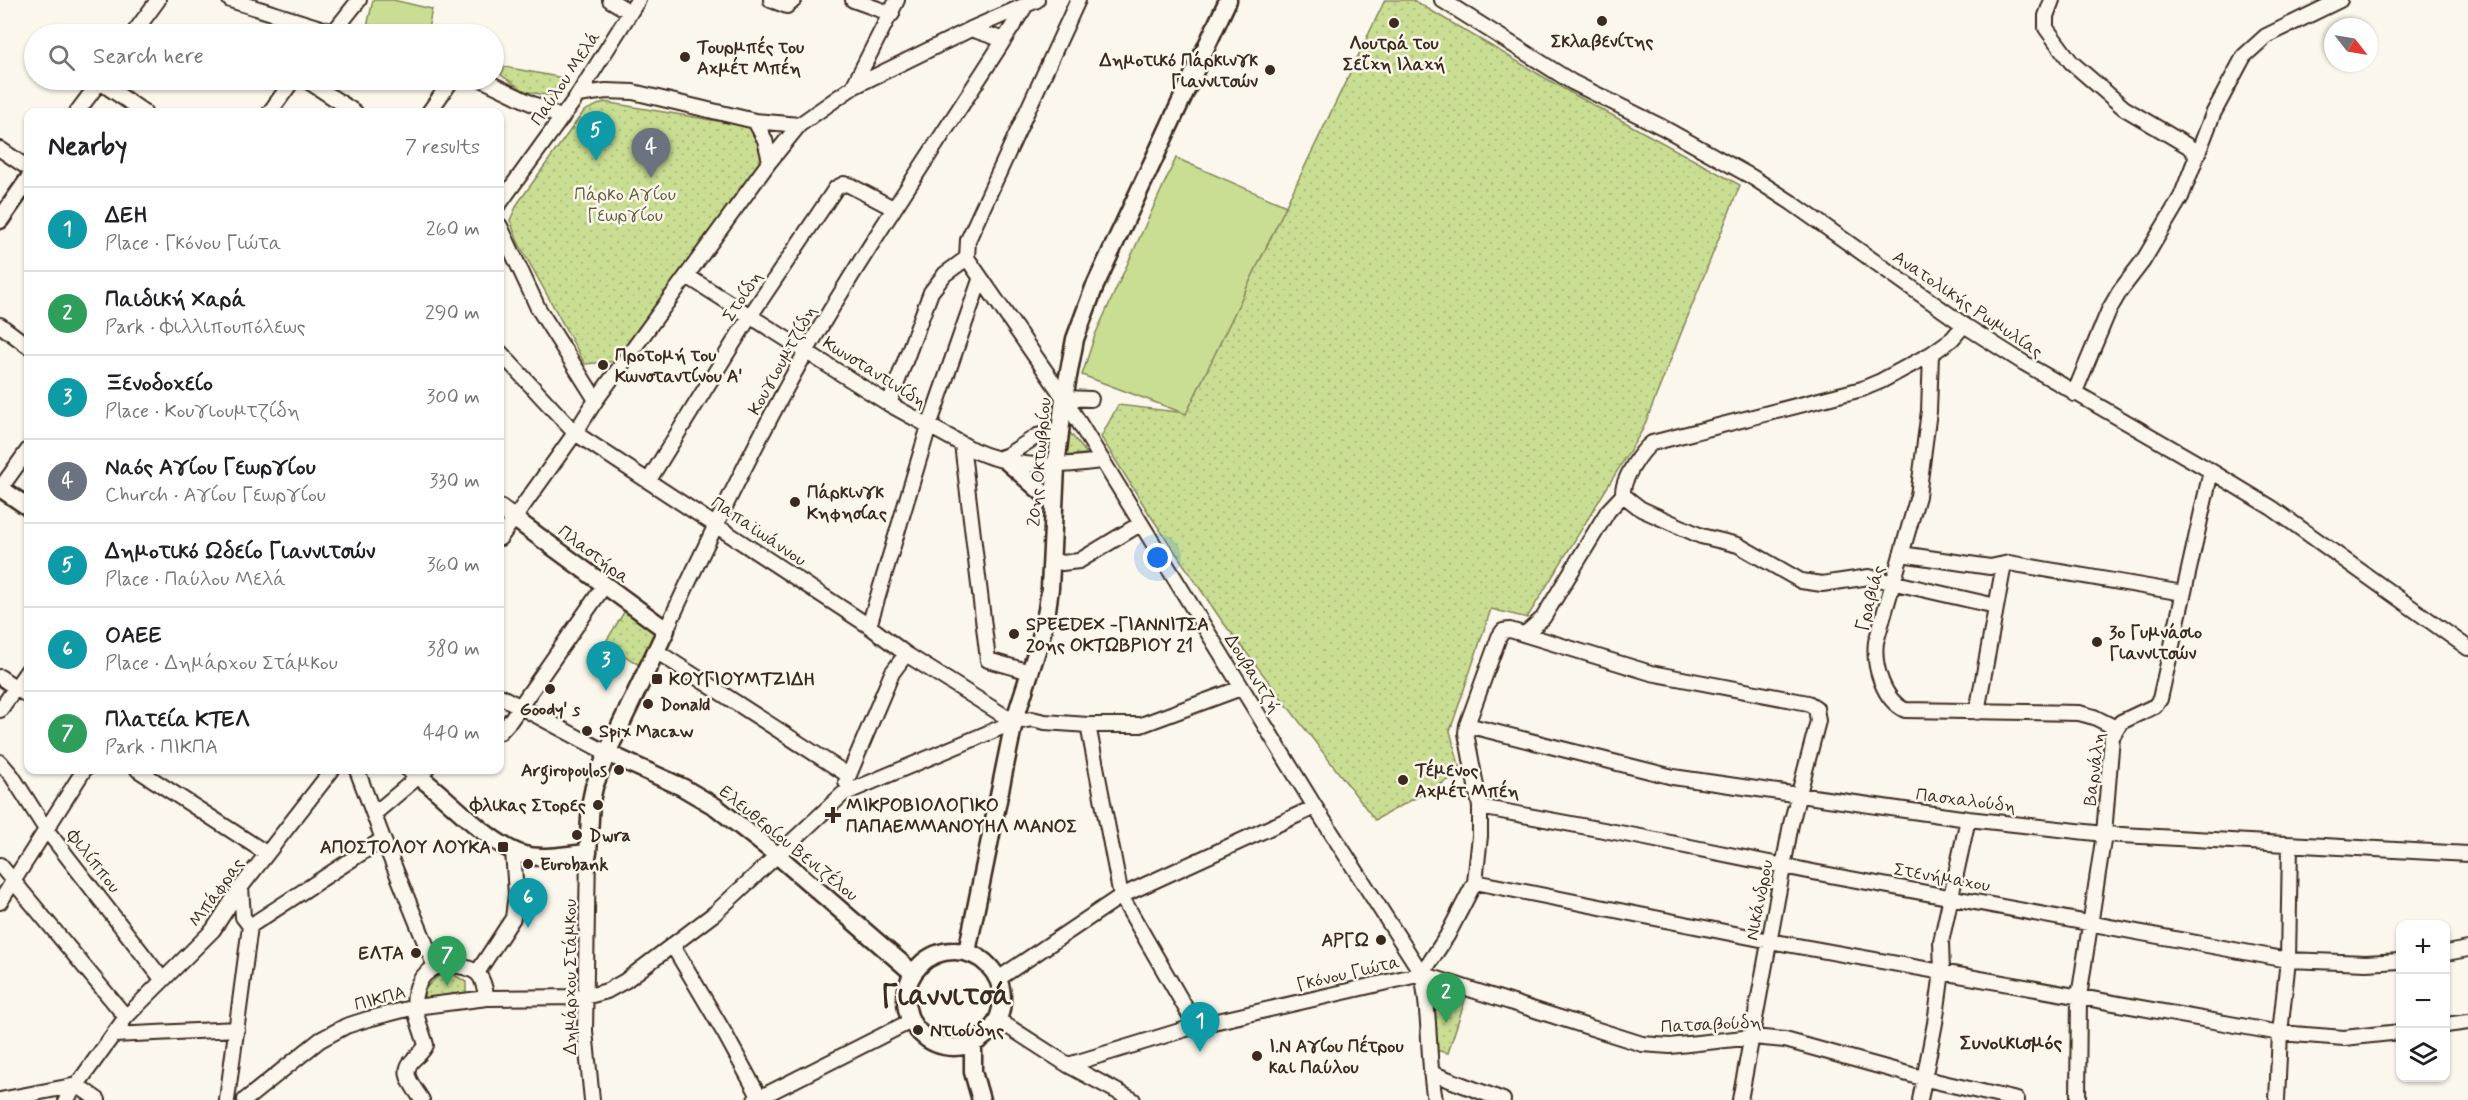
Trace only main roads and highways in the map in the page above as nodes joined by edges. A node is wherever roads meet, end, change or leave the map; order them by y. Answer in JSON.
{"nodes":[{"id":1,"x":1228,"y":0,"type":"edge"},
{"id":2,"x":24,"y":186,"type":"edge"},
{"id":3,"x":0,"y":220,"type":"edge"},
{"id":4,"x":1003,"y":458,"type":"road end"},
{"id":5,"x":0,"y":488,"type":"edge"},
{"id":6,"x":1053,"y":502,"type":"junction"},
{"id":7,"x":24,"y":504,"type":"edge"},
{"id":8,"x":504,"y":511,"type":"edge"},
{"id":9,"x":666,"y":630,"type":"joint"},
{"id":10,"x":607,"y":753,"type":"junction"},
{"id":11,"x":421,"y":774,"type":"edge"},
{"id":12,"x":967,"y":952,"type":"junction"},
{"id":13,"x":913,"y":973,"type":"junction"},
{"id":14,"x":973,"y":1044,"type":"junction"},
{"id":15,"x":981,"y":1100,"type":"edge"}],
"edges":[{"from":1,"to":6,"type":"main road","name":"20ης Οκτωβρίου"},
{"from":2,"to":3,"type":"main road"},
{"from":4,"to":6,"type":"main road"},
{"from":5,"to":7,"type":"main road"},
{"from":6,"to":12,"type":"main road","name":"20ης Οκτωβρίου"},
{"from":8,"to":9,"type":"main road","name":"Πλαστήρα"},
{"from":9,"to":10,"type":"main road","name":"Κουγιουμτζίδη"},
{"from":10,"to":11,"type":"main road","name":"Κουγιουμτζίδη"},
{"from":10,"to":13,"type":"main road","name":"Ελευθερίου Βενιζέλου"},
{"from":12,"to":13,"type":"main road"},
{"from":12,"to":14,"type":"main road"},
{"from":13,"to":14,"type":"main road"},
{"from":14,"to":15,"type":"main road"}]}
